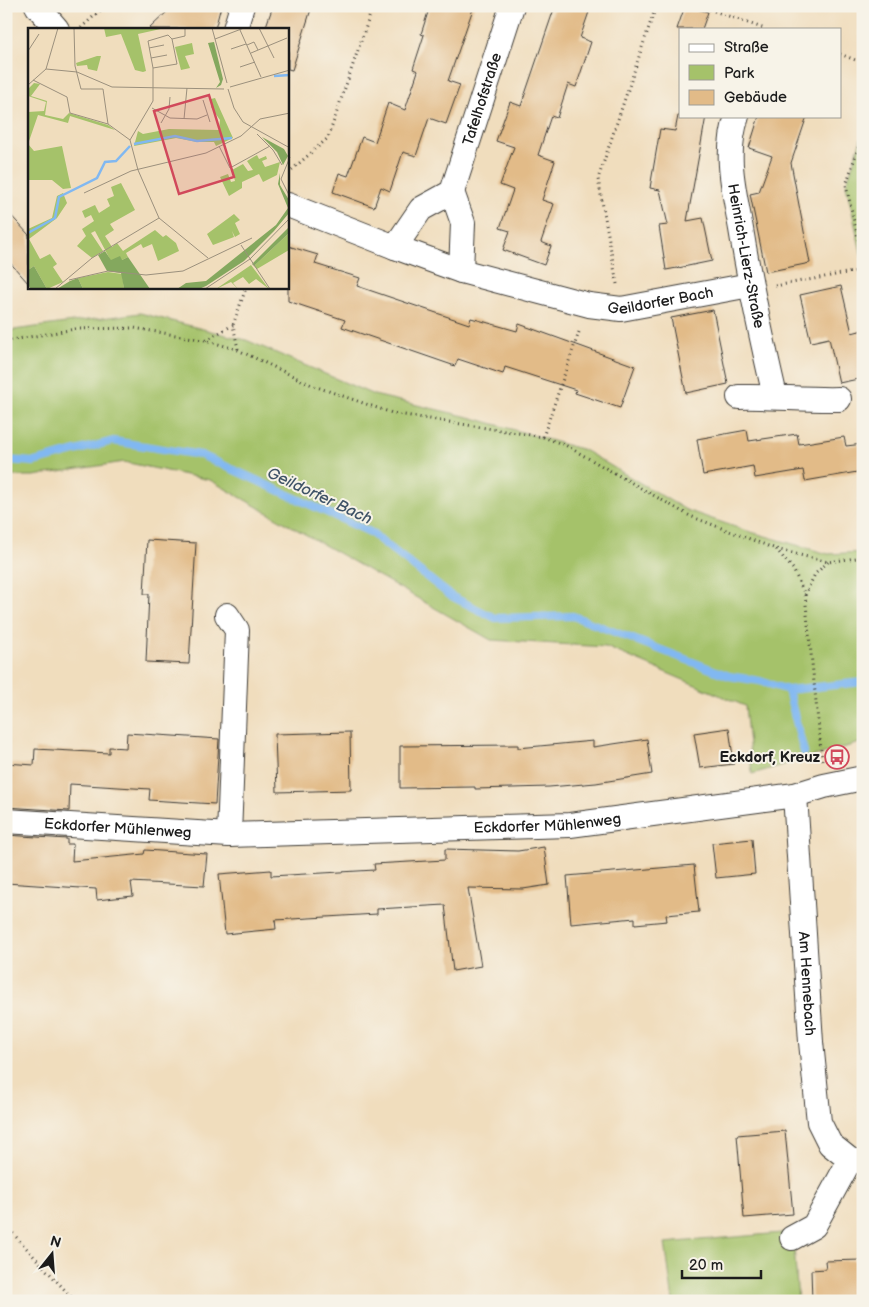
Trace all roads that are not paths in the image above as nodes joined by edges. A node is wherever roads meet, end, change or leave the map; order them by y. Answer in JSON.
{"nodes":[{"id":1,"x":37,"y":6,"type":"edge"},
{"id":2,"x":242,"y":6,"type":"edge"},
{"id":3,"x":512,"y":6,"type":"edge"},
{"id":4,"x":56,"y":28,"type":"edge"},
{"id":5,"x":235,"y":28,"type":"edge"},
{"id":6,"x":736,"y":118,"type":"edge"},
{"id":7,"x":452,"y":192,"type":"junction"},
{"id":8,"x":289,"y":205,"type":"edge"},
{"id":9,"x":395,"y":247,"type":"junction"},
{"id":10,"x":461,"y":271,"type":"junction"},
{"id":11,"x":750,"y":285,"type":"junction"},
{"id":12,"x":775,"y":396,"type":"junction"},
{"id":13,"x":739,"y":397,"type":"dead end"},
{"id":14,"x":839,"y":399,"type":"dead end"},
{"id":15,"x":227,"y":615,"type":"dead end"},
{"id":16,"x":863,"y":778,"type":"edge"},
{"id":17,"x":795,"y":795,"type":"junction"},
{"id":18,"x":6,"y":821,"type":"edge"},
{"id":19,"x":229,"y":835,"type":"junction"},
{"id":20,"x":856,"y":1161,"type":"edge"},
{"id":21,"x":792,"y":1238,"type":"dead end"}],
"edges":[{"from":1,"to":4,"type":"street"},
{"from":2,"to":5,"type":"street"},
{"from":3,"to":7,"type":"street","name":"Tafelhofstraße"},
{"from":6,"to":11,"type":"street","name":"Heinrich-Lierz-Straße"},
{"from":7,"to":9,"type":"street"},
{"from":7,"to":10,"type":"street"},
{"from":8,"to":9,"type":"street","name":"Geildorfer Bach"},
{"from":9,"to":10,"type":"street","name":"Geildorfer Bach"},
{"from":10,"to":11,"type":"street","name":"Geildorfer Bach"},
{"from":11,"to":12,"type":"street","name":"Heinrich-Lierz-Straße"},
{"from":12,"to":13,"type":"street"},
{"from":12,"to":14,"type":"street"},
{"from":15,"to":19,"type":"street"},
{"from":16,"to":17,"type":"street","name":"Eckdorfer Mühlenweg"},
{"from":17,"to":19,"type":"street","name":"Eckdorfer Mühlenweg"},
{"from":17,"to":20,"type":"street","name":"Am Hennebach"},
{"from":18,"to":19,"type":"street","name":"Eckdorfer Mühlenweg"},
{"from":20,"to":21,"type":"street","name":"Am Hennebach"}]}
